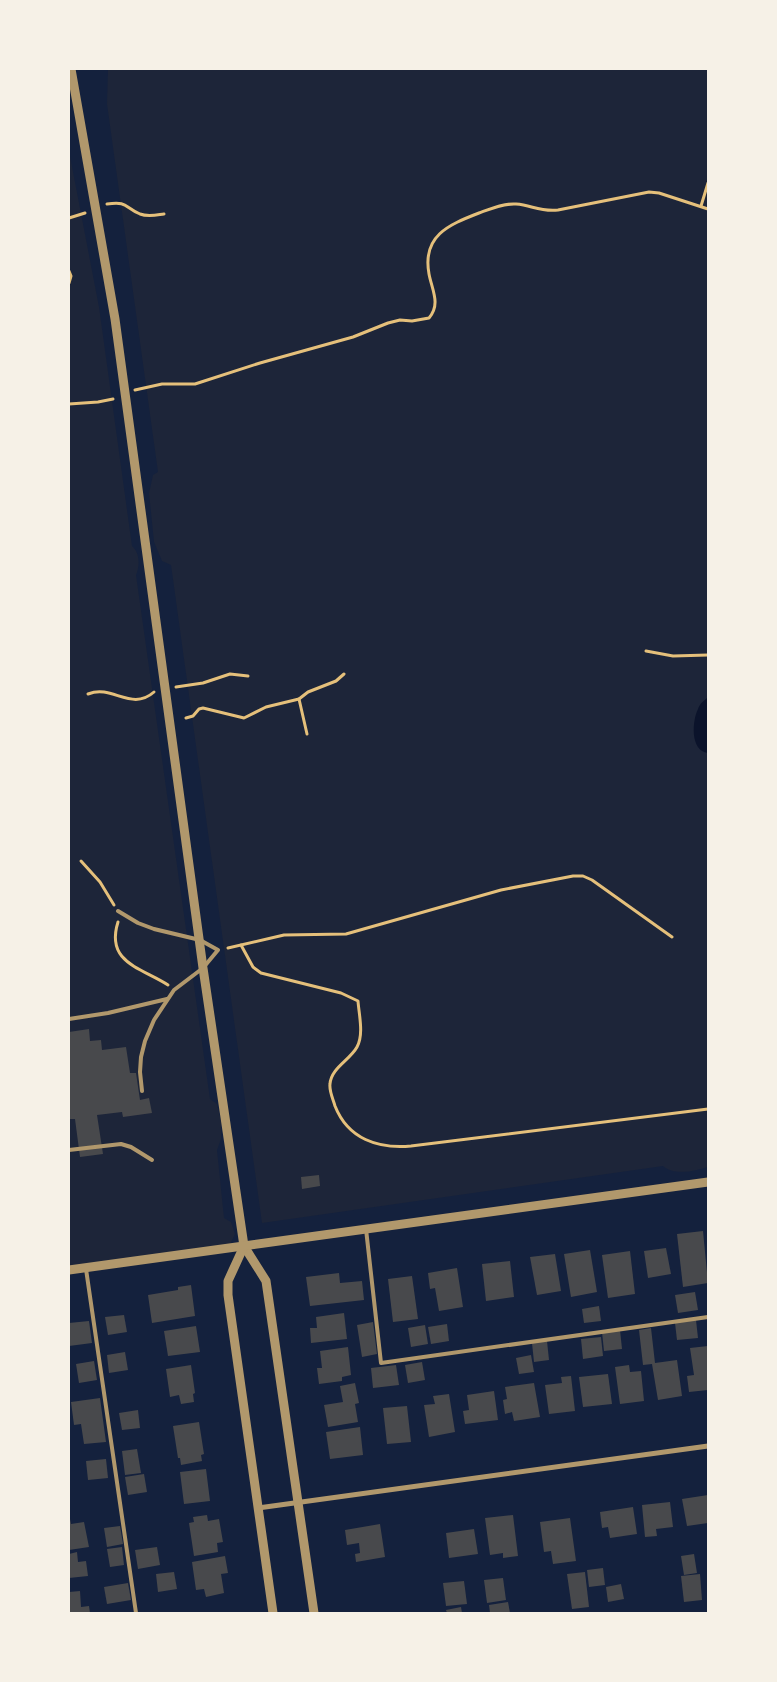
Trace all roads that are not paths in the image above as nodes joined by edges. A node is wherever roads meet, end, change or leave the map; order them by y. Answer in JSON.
{"nodes":[{"id":1,"x":71,"y":71,"type":"edge"},
{"id":2,"x":118,"y":911,"type":"road end"},
{"id":3,"x":200,"y":940,"type":"junction"},
{"id":4,"x":204,"y":968,"type":"junction"},
{"id":5,"x":167,"y":999,"type":"junction"},
{"id":6,"x":69,"y":1019,"type":"edge"},
{"id":7,"x":142,"y":1091,"type":"dead end"},
{"id":8,"x":69,"y":1150,"type":"edge"},
{"id":9,"x":152,"y":1160,"type":"dead end"},
{"id":10,"x":708,"y":1182,"type":"edge"},
{"id":11,"x":366,"y":1229,"type":"junction"},
{"id":12,"x":244,"y":1246,"type":"junction"},
{"id":13,"x":86,"y":1268,"type":"junction"},
{"id":14,"x":69,"y":1270,"type":"edge"},
{"id":15,"x":708,"y":1317,"type":"edge"},
{"id":16,"x":708,"y":1446,"type":"edge"},
{"id":17,"x":298,"y":1502,"type":"junction"},
{"id":18,"x":258,"y":1508,"type":"junction"},
{"id":19,"x":136,"y":1613,"type":"edge"},
{"id":20,"x":274,"y":1613,"type":"edge"},
{"id":21,"x":314,"y":1613,"type":"edge"}],
"edges":[{"from":1,"to":3,"type":"street"},
{"from":2,"to":3,"type":"lane"},
{"from":3,"to":4,"type":"street"},
{"from":3,"to":4,"type":"lane"},
{"from":4,"to":5,"type":"lane"},
{"from":4,"to":12,"type":"street"},
{"from":5,"to":6,"type":"lane"},
{"from":5,"to":7,"type":"lane"},
{"from":8,"to":9,"type":"lane"},
{"from":10,"to":11,"type":"street"},
{"from":11,"to":12,"type":"street"},
{"from":11,"to":15,"type":"lane"},
{"from":12,"to":13,"type":"street"},
{"from":12,"to":17,"type":"street"},
{"from":12,"to":18,"type":"street"},
{"from":13,"to":14,"type":"street"},
{"from":13,"to":19,"type":"lane"},
{"from":16,"to":17,"type":"street"},
{"from":17,"to":18,"type":"street"},
{"from":17,"to":21,"type":"street"},
{"from":18,"to":20,"type":"street"}]}
